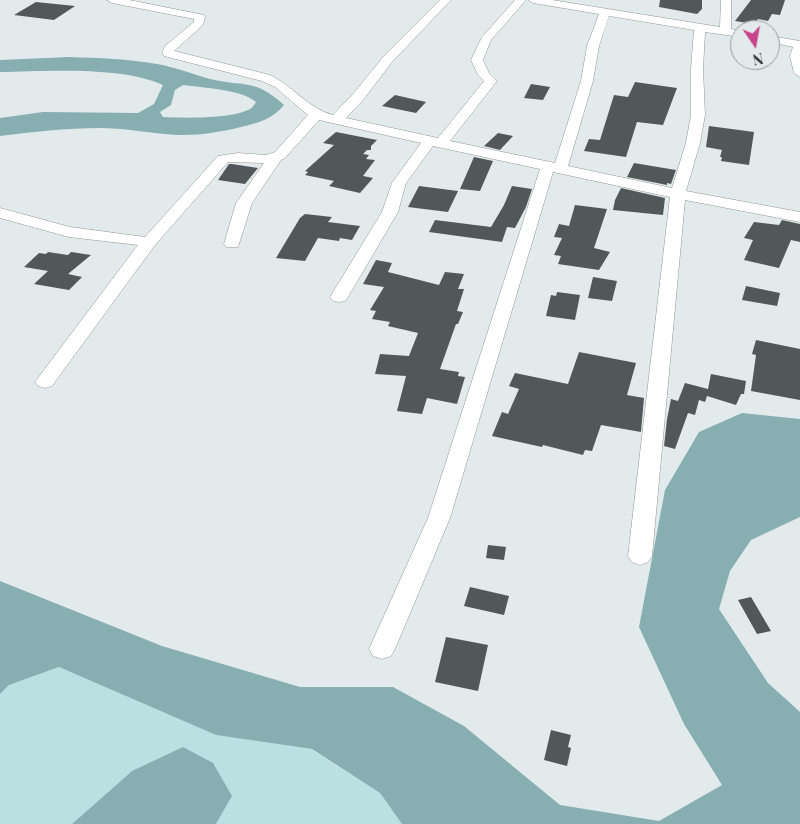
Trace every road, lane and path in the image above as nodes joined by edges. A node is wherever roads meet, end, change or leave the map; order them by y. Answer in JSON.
{"nodes":[{"id":1,"x":112,"y":0,"type":"edge"},
{"id":2,"x":446,"y":0,"type":"edge"},
{"id":3,"x":521,"y":0,"type":"edge"},
{"id":4,"x":533,"y":0,"type":"edge"},
{"id":5,"x":726,"y":0,"type":"edge"},
{"id":6,"x":605,"y":12,"type":"junction"},
{"id":7,"x":700,"y":28,"type":"junction"},
{"id":8,"x":725,"y":32,"type":"junction"},
{"id":9,"x":730,"y":33,"type":"edge"},
{"id":10,"x":780,"y":41,"type":"edge"},
{"id":11,"x":800,"y":44,"type":"edge"},
{"id":12,"x":800,"y":73,"type":"edge"},
{"id":13,"x":316,"y":115,"type":"junction"},
{"id":14,"x":337,"y":119,"type":"junction"},
{"id":15,"x":435,"y":141,"type":"junction"},
{"id":16,"x":274,"y":159,"type":"junction"},
{"id":17,"x":554,"y":167,"type":"junction"},
{"id":18,"x":678,"y":194,"type":"junction"},
{"id":19,"x":0,"y":213,"type":"edge"},
{"id":20,"x":800,"y":217,"type":"edge"},
{"id":21,"x":149,"y":242,"type":"junction"},
{"id":22,"x":232,"y":244,"type":"dead end"},
{"id":23,"x":338,"y":297,"type":"dead end"},
{"id":24,"x":45,"y":382,"type":"dead end"},
{"id":25,"x":640,"y":556,"type":"dead end"},
{"id":26,"x":382,"y":649,"type":"dead end"}],
"edges":[{"from":1,"to":13,"type":"street"},
{"from":2,"to":14,"type":"street"},
{"from":3,"to":15,"type":"street"},
{"from":4,"to":6,"type":"street"},
{"from":5,"to":8,"type":"street"},
{"from":6,"to":7,"type":"street"},
{"from":6,"to":17,"type":"street"},
{"from":7,"to":8,"type":"street"},
{"from":7,"to":18,"type":"street"},
{"from":8,"to":9,"type":"street"},
{"from":10,"to":11,"type":"street"},
{"from":11,"to":12,"type":"street"},
{"from":13,"to":14,"type":"street"},
{"from":13,"to":16,"type":"street"},
{"from":14,"to":15,"type":"street"},
{"from":15,"to":17,"type":"street"},
{"from":15,"to":23,"type":"street"},
{"from":16,"to":21,"type":"street"},
{"from":16,"to":22,"type":"street"},
{"from":17,"to":18,"type":"street"},
{"from":17,"to":26,"type":"street"},
{"from":18,"to":20,"type":"street"},
{"from":18,"to":25,"type":"street"},
{"from":19,"to":21,"type":"street"},
{"from":21,"to":24,"type":"street"}]}
